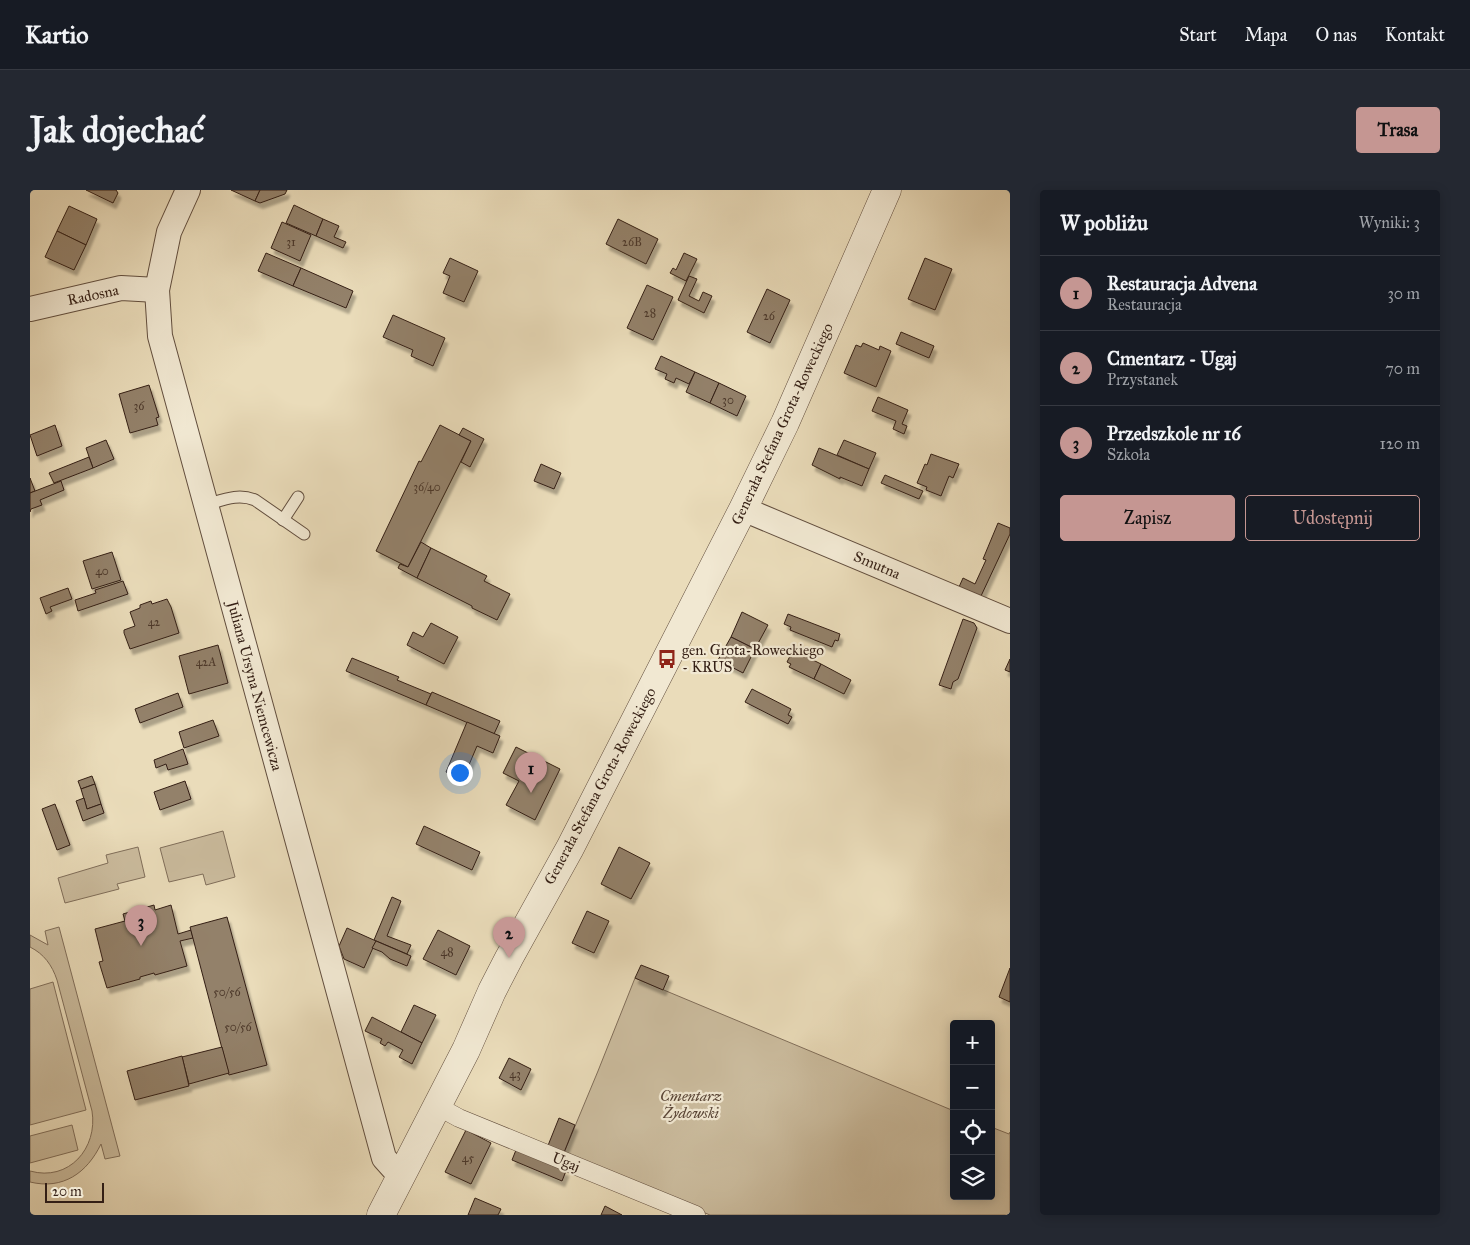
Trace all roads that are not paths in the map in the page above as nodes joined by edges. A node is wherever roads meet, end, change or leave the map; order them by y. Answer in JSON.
{"nodes":[{"id":1,"x":188,"y":190,"type":"edge"},
{"id":2,"x":887,"y":190,"type":"edge"},
{"id":3,"x":157,"y":290,"type":"junction"},
{"id":4,"x":30,"y":309,"type":"edge"},
{"id":5,"x":298,"y":498,"type":"dead end"},
{"id":6,"x":206,"y":505,"type":"junction"},
{"id":7,"x":743,"y":509,"type":"junction"},
{"id":8,"x":284,"y":520,"type":"junction"},
{"id":9,"x":304,"y":534,"type":"dead end"},
{"id":10,"x":1010,"y":621,"type":"edge"},
{"id":11,"x":437,"y":1106,"type":"junction"},
{"id":12,"x":401,"y":1177,"type":"junction"},
{"id":13,"x":381,"y":1215,"type":"edge"},
{"id":14,"x":696,"y":1215,"type":"edge"}],
"edges":[{"from":1,"to":3,"type":"street","name":"Juliana Ursyna Niemcewicza"},
{"from":2,"to":7,"type":"street","name":"Generała Stefana Grota-Roweckiego"},
{"from":3,"to":4,"type":"street","name":"Radosna"},
{"from":3,"to":6,"type":"street","name":"Juliana Ursyna Niemcewicza"},
{"from":5,"to":8,"type":"lane"},
{"from":6,"to":8,"type":"lane"},
{"from":6,"to":12,"type":"street","name":"Juliana Ursyna Niemcewicza"},
{"from":7,"to":10,"type":"street","name":"Smutna"},
{"from":7,"to":11,"type":"street","name":"Generała Stefana Grota-Roweckiego"},
{"from":8,"to":9,"type":"lane"},
{"from":11,"to":12,"type":"street","name":"Generała Stefana Grota-Roweckiego"},
{"from":11,"to":14,"type":"street","name":"Ugaj"},
{"from":12,"to":13,"type":"street","name":"Generała Stefana Grota-Roweckiego"}]}
